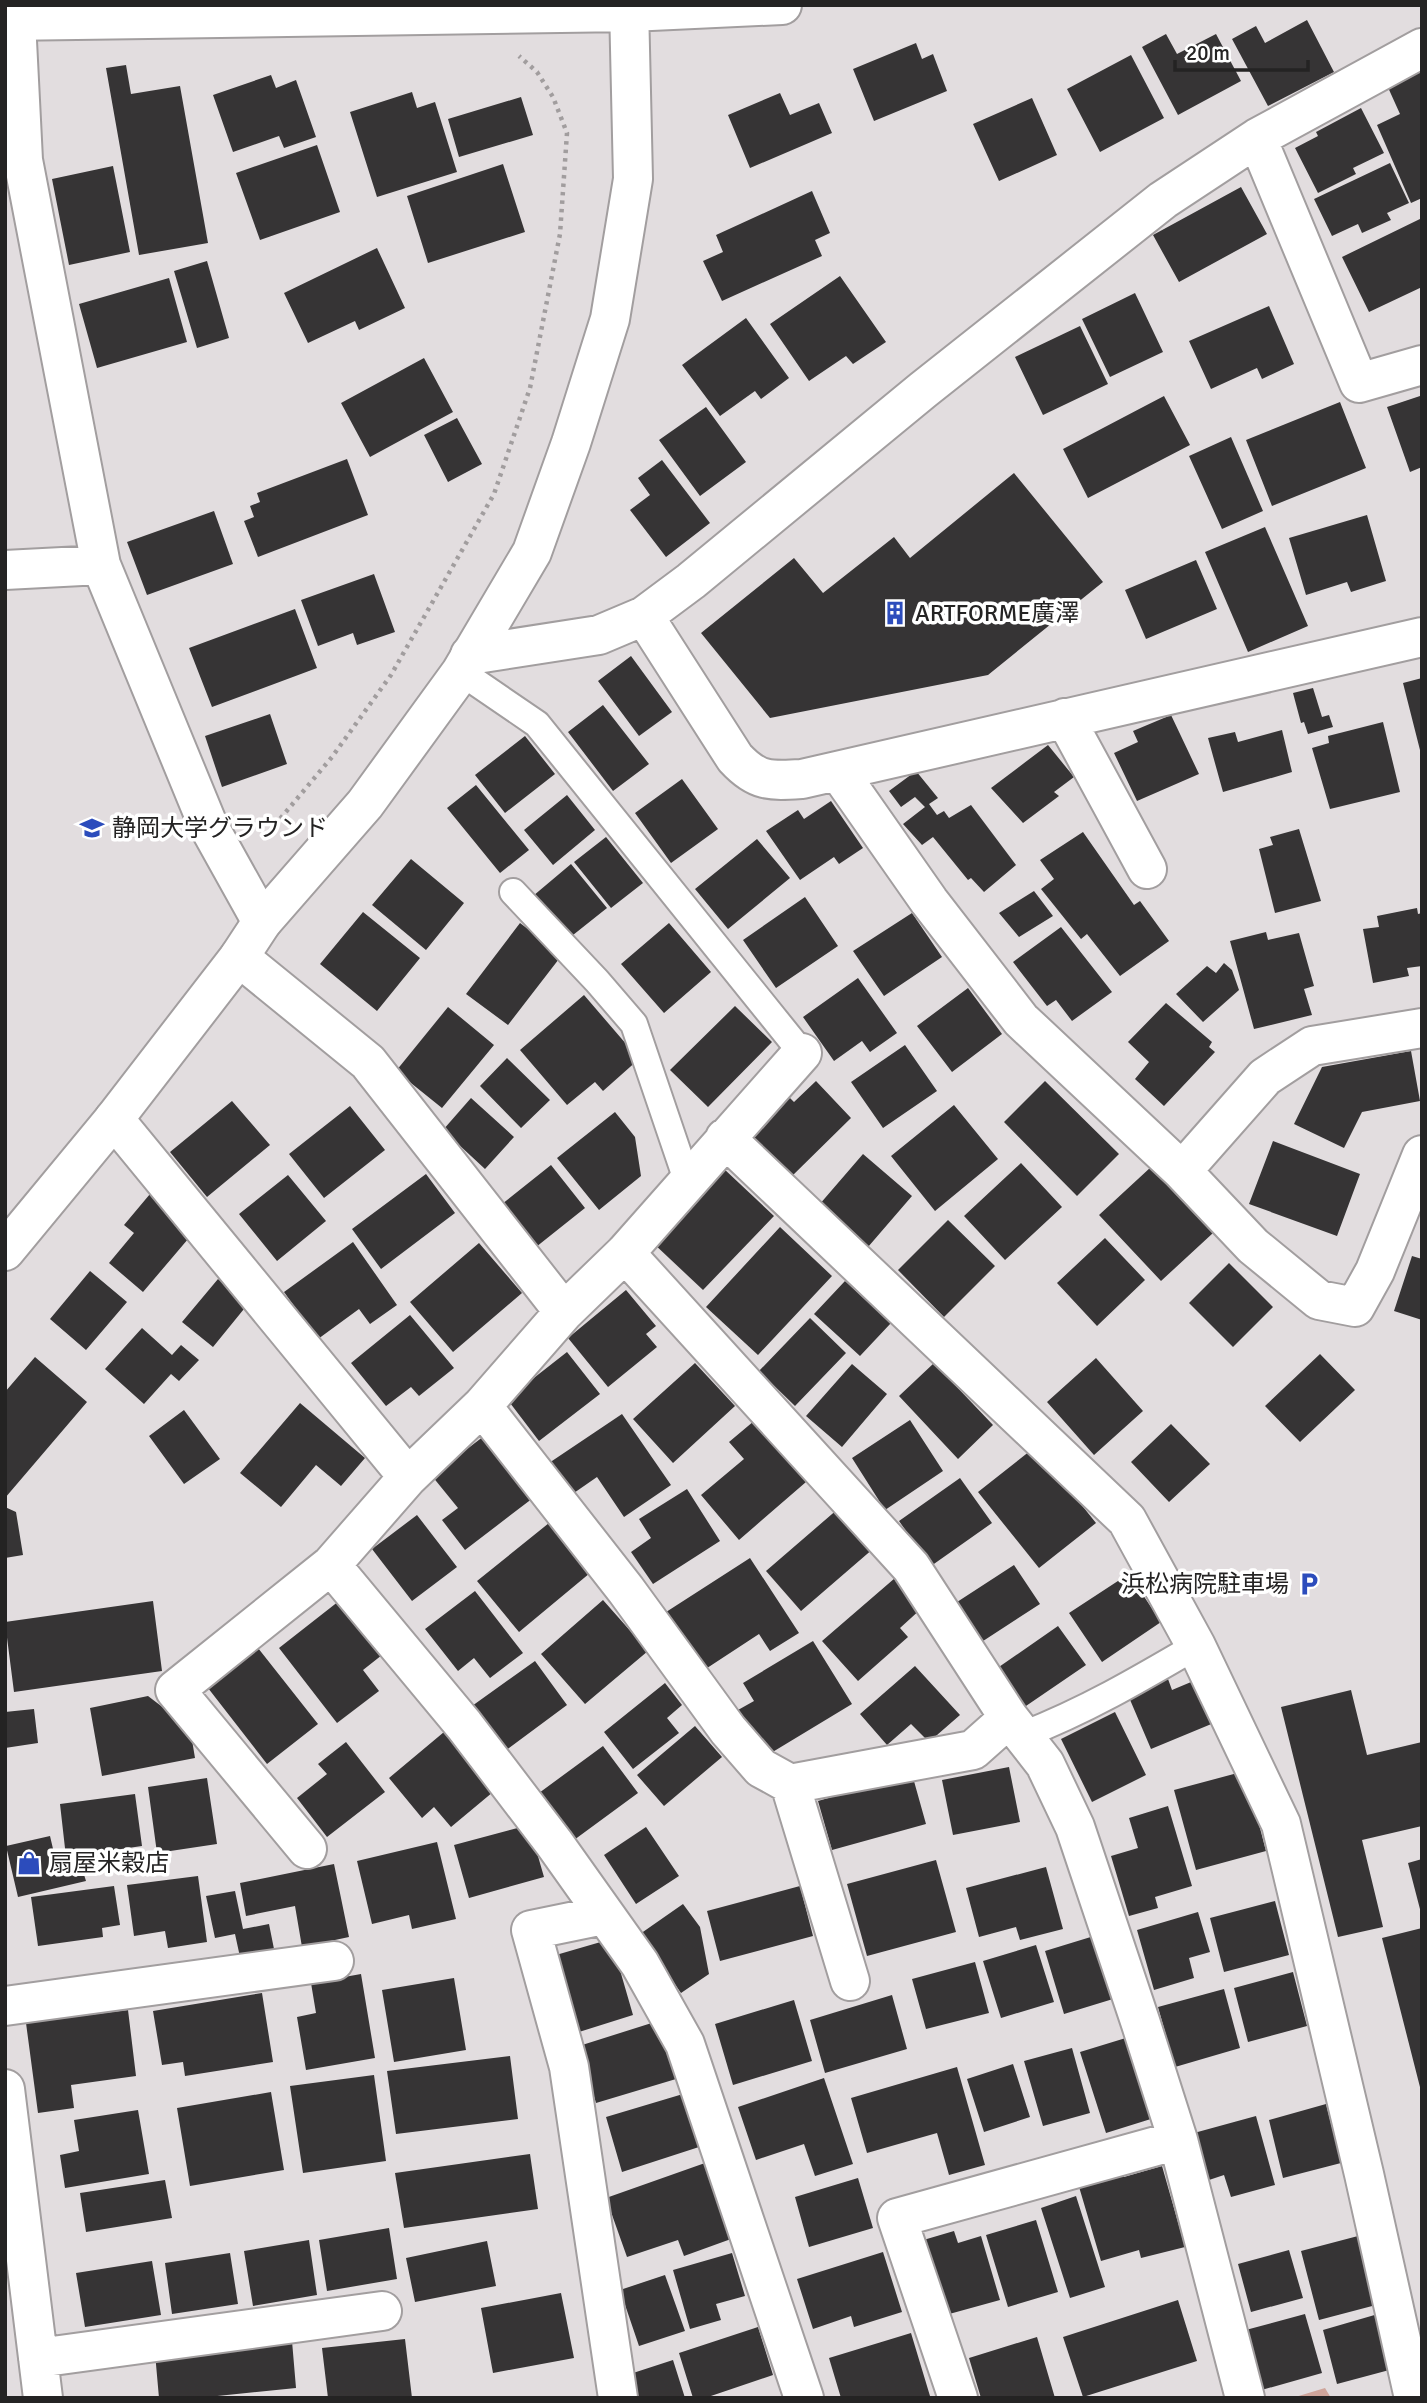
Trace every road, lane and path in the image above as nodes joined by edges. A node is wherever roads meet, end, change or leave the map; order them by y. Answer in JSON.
{"nodes":[{"id":1,"x":782,"y":5,"type":"edge"},
{"id":2,"x":629,"y":9,"type":"edge"},
{"id":3,"x":10,"y":21,"type":"edge"},
{"id":4,"x":1422,"y":48,"type":"edge"},
{"id":5,"x":514,"y":51,"type":"dead end"},
{"id":6,"x":1257,"y":138,"type":"junction"},
{"id":7,"x":1422,"y":365,"type":"edge"},
{"id":8,"x":101,"y":565,"type":"junction"},
{"id":9,"x":5,"y":570,"type":"edge"},
{"id":10,"x":644,"y":617,"type":"junction"},
{"id":11,"x":1422,"y":637,"type":"edge"},
{"id":12,"x":466,"y":664,"type":"junction"},
{"id":13,"x":1065,"y":718,"type":"junction"},
{"id":14,"x":838,"y":771,"type":"junction"},
{"id":15,"x":1147,"y":869,"type":"dead end"},
{"id":16,"x":234,"y":873,"type":"junction"},
{"id":17,"x":513,"y":892,"type":"dead end"},
{"id":18,"x":262,"y":922,"type":"junction"},
{"id":19,"x":239,"y":957,"type":"junction"},
{"id":20,"x":1422,"y":1028,"type":"edge"},
{"id":21,"x":802,"y":1053,"type":"joint"},
{"id":22,"x":114,"y":1119,"type":"junction"},
{"id":23,"x":725,"y":1138,"type":"junction"},
{"id":24,"x":1422,"y":1156,"type":"edge"},
{"id":25,"x":1182,"y":1171,"type":"junction"},
{"id":26,"x":687,"y":1180,"type":"junction"},
{"id":27,"x":5,"y":1251,"type":"edge"},
{"id":28,"x":625,"y":1254,"type":"junction"},
{"id":29,"x":564,"y":1312,"type":"junction"},
{"id":30,"x":482,"y":1406,"type":"junction"},
{"id":31,"x":408,"y":1477,"type":"junction"},
{"id":32,"x":331,"y":1565,"type":"junction"},
{"id":33,"x":1196,"y":1646,"type":"junction"},
{"id":34,"x":1016,"y":1727,"type":"junction"},
{"id":35,"x":790,"y":1784,"type":"junction"},
{"id":36,"x":307,"y":1849,"type":"dead end"},
{"id":37,"x":604,"y":1915,"type":"junction"},
{"id":38,"x":334,"y":1961,"type":"dead end"},
{"id":39,"x":850,"y":1981,"type":"dead end"},
{"id":40,"x":5,"y":2006,"type":"edge"},
{"id":41,"x":5,"y":2089,"type":"edge"},
{"id":42,"x":1178,"y":2140,"type":"junction"},
{"id":43,"x":382,"y":2311,"type":"dead end"},
{"id":44,"x":38,"y":2358,"type":"junction"},
{"id":45,"x":43,"y":2398,"type":"edge"},
{"id":46,"x":618,"y":2398,"type":"edge"},
{"id":47,"x":804,"y":2398,"type":"edge"},
{"id":48,"x":958,"y":2398,"type":"edge"},
{"id":49,"x":1245,"y":2398,"type":"edge"},
{"id":50,"x":1414,"y":2398,"type":"edge"}],
"edges":[{"from":1,"to":2,"type":"street"},
{"from":2,"to":3,"type":"street"},
{"from":2,"to":12,"type":"street"},
{"from":3,"to":8,"type":"street"},
{"from":4,"to":6,"type":"street"},
{"from":5,"to":16,"type":"path"},
{"from":6,"to":7,"type":"street"},
{"from":6,"to":10,"type":"street"},
{"from":8,"to":9,"type":"street"},
{"from":8,"to":16,"type":"street"},
{"from":10,"to":12,"type":"street"},
{"from":10,"to":14,"type":"street"},
{"from":11,"to":13,"type":"street"},
{"from":12,"to":18,"type":"street"},
{"from":12,"to":21,"type":"lane"},
{"from":13,"to":14,"type":"street"},
{"from":13,"to":15,"type":"street"},
{"from":14,"to":25,"type":"street"},
{"from":16,"to":18,"type":"street"},
{"from":17,"to":26,"type":"lane"},
{"from":18,"to":19,"type":"street"},
{"from":19,"to":22,"type":"street"},
{"from":19,"to":29,"type":"street"},
{"from":20,"to":25,"type":"street"},
{"from":21,"to":23,"type":"street"},
{"from":22,"to":27,"type":"street"},
{"from":22,"to":31,"type":"street"},
{"from":23,"to":26,"type":"street"},
{"from":23,"to":33,"type":"street"},
{"from":24,"to":25,"type":"street"},
{"from":26,"to":28,"type":"street"},
{"from":28,"to":29,"type":"street"},
{"from":28,"to":34,"type":"street"},
{"from":29,"to":30,"type":"street"},
{"from":30,"to":31,"type":"street"},
{"from":30,"to":35,"type":"street"},
{"from":31,"to":32,"type":"street"},
{"from":32,"to":36,"type":"street"},
{"from":32,"to":37,"type":"street"},
{"from":33,"to":34,"type":"lane"},
{"from":33,"to":50,"type":"street"},
{"from":34,"to":35,"type":"street"},
{"from":34,"to":42,"type":"street"},
{"from":35,"to":39,"type":"street"},
{"from":37,"to":46,"type":"street"},
{"from":37,"to":47,"type":"street"},
{"from":38,"to":40,"type":"street"},
{"from":41,"to":44,"type":"street"},
{"from":42,"to":48,"type":"street"},
{"from":42,"to":49,"type":"street"},
{"from":43,"to":44,"type":"street"},
{"from":44,"to":45,"type":"street"}]}
